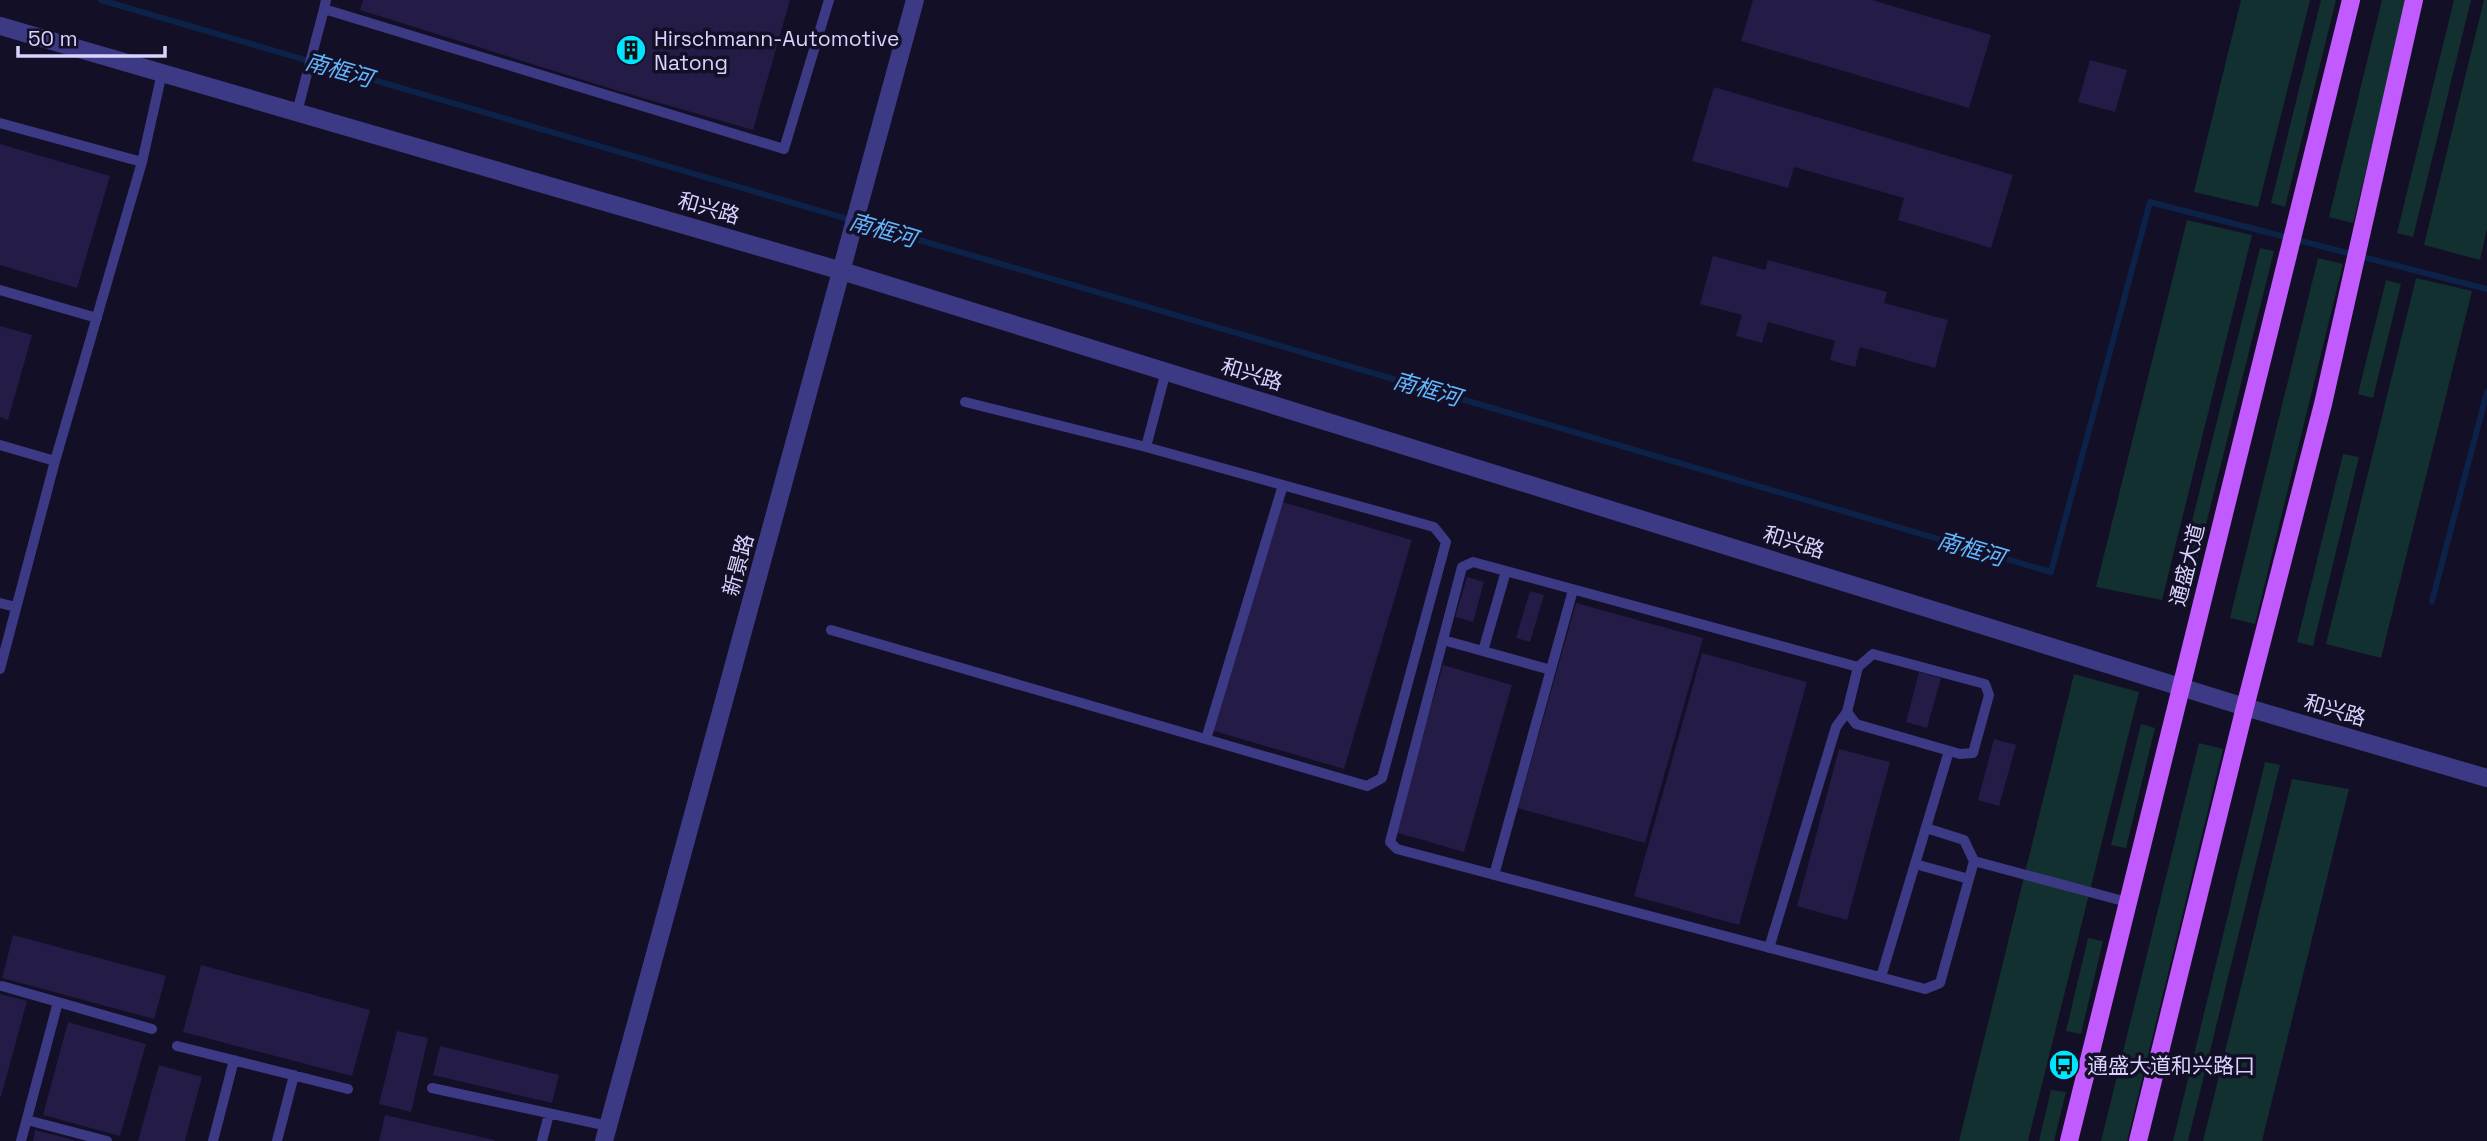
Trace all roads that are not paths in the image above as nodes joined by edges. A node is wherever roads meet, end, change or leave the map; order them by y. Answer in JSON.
{"nodes":[{"id":1,"x":828,"y":0,"type":"edge"},
{"id":2,"x":915,"y":0,"type":"edge"},
{"id":3,"x":2351,"y":0,"type":"edge"},
{"id":4,"x":2414,"y":0,"type":"edge"},
{"id":5,"x":325,"y":4,"type":"edge"},
{"id":6,"x":0,"y":26,"type":"edge"},
{"id":7,"x":162,"y":74,"type":"junction"},
{"id":8,"x":297,"y":113,"type":"junction"},
{"id":9,"x":0,"y":123,"type":"edge"},
{"id":10,"x":142,"y":162,"type":"junction"},
{"id":11,"x":842,"y":271,"type":"junction"},
{"id":12,"x":0,"y":290,"type":"edge"},
{"id":13,"x":97,"y":317,"type":"junction"},
{"id":14,"x":1166,"y":371,"type":"junction"},
{"id":15,"x":965,"y":402,"type":"dead end"},
{"id":16,"x":0,"y":445,"type":"edge"},
{"id":17,"x":1146,"y":447,"type":"junction"},
{"id":18,"x":55,"y":461,"type":"junction"},
{"id":19,"x":1283,"y":485,"type":"junction"},
{"id":20,"x":1506,"y":571,"type":"junction"},
{"id":21,"x":1573,"y":590,"type":"junction"},
{"id":22,"x":0,"y":603,"type":"edge"},
{"id":23,"x":16,"y":607,"type":"junction"},
{"id":24,"x":831,"y":630,"type":"dead end"},
{"id":25,"x":1443,"y":640,"type":"junction"},
{"id":26,"x":1483,"y":651,"type":"junction"},
{"id":27,"x":1858,"y":667,"type":"junction"},
{"id":28,"x":0,"y":669,"type":"edge"},
{"id":29,"x":1551,"y":670,"type":"junction"},
{"id":30,"x":2180,"y":686,"type":"junction"},
{"id":31,"x":2245,"y":707,"type":"junction"},
{"id":32,"x":1847,"y":712,"type":"junction"},
{"id":33,"x":1206,"y":739,"type":"junction"},
{"id":34,"x":1949,"y":751,"type":"junction"},
{"id":35,"x":2487,"y":778,"type":"edge"},
{"id":36,"x":1926,"y":828,"type":"junction"},
{"id":37,"x":1974,"y":861,"type":"junction"},
{"id":38,"x":1915,"y":864,"type":"junction"},
{"id":39,"x":1494,"y":875,"type":"junction"},
{"id":40,"x":1969,"y":879,"type":"junction"},
{"id":41,"x":2127,"y":902,"type":"junction"},
{"id":42,"x":1769,"y":948,"type":"junction"},
{"id":43,"x":1881,"y":977,"type":"junction"},
{"id":44,"x":2,"y":986,"type":"dead end"},
{"id":45,"x":58,"y":1002,"type":"junction"},
{"id":46,"x":152,"y":1029,"type":"dead end"},
{"id":47,"x":177,"y":1046,"type":"dead end"},
{"id":48,"x":234,"y":1060,"type":"junction"},
{"id":49,"x":294,"y":1075,"type":"junction"},
{"id":50,"x":432,"y":1088,"type":"dead end"},
{"id":51,"x":348,"y":1090,"type":"dead end"},
{"id":52,"x":549,"y":1114,"type":"junction"},
{"id":53,"x":27,"y":1120,"type":"junction"},
{"id":54,"x":606,"y":1133,"type":"edge"},
{"id":55,"x":21,"y":1141,"type":"edge"},
{"id":56,"x":107,"y":1141,"type":"edge"},
{"id":57,"x":213,"y":1141,"type":"edge"},
{"id":58,"x":277,"y":1141,"type":"edge"},
{"id":59,"x":542,"y":1141,"type":"edge"},
{"id":60,"x":2069,"y":1141,"type":"edge"},
{"id":61,"x":2138,"y":1141,"type":"edge"}],
"edges":[{"from":1,"to":5,"type":"lane"},
{"from":2,"to":11,"type":"street","name":"新景路"},
{"from":3,"to":30,"type":"main road","name":"通盛大道"},
{"from":4,"to":31,"type":"main road"},
{"from":5,"to":8,"type":"lane"},
{"from":6,"to":7,"type":"street","name":"和兴路"},
{"from":7,"to":8,"type":"street","name":"和兴路"},
{"from":7,"to":10,"type":"lane"},
{"from":8,"to":11,"type":"street","name":"和兴路"},
{"from":9,"to":10,"type":"lane"},
{"from":10,"to":13,"type":"lane"},
{"from":11,"to":14,"type":"street","name":"和兴路"},
{"from":11,"to":54,"type":"street","name":"新景路"},
{"from":12,"to":13,"type":"lane"},
{"from":13,"to":18,"type":"lane"},
{"from":14,"to":17,"type":"lane"},
{"from":14,"to":30,"type":"street","name":"和兴路"},
{"from":15,"to":17,"type":"lane"},
{"from":16,"to":18,"type":"lane"},
{"from":17,"to":19,"type":"lane"},
{"from":18,"to":23,"type":"lane"},
{"from":19,"to":33,"type":"lane"},
{"from":19,"to":33,"type":"lane"},
{"from":20,"to":21,"type":"lane"},
{"from":20,"to":25,"type":"lane"},
{"from":20,"to":26,"type":"lane"},
{"from":21,"to":27,"type":"lane"},
{"from":21,"to":29,"type":"lane"},
{"from":22,"to":23,"type":"lane"},
{"from":23,"to":28,"type":"lane"},
{"from":24,"to":33,"type":"lane"},
{"from":25,"to":26,"type":"lane"},
{"from":25,"to":39,"type":"lane"},
{"from":26,"to":29,"type":"lane"},
{"from":27,"to":32,"type":"lane"},
{"from":27,"to":34,"type":"lane"},
{"from":29,"to":39,"type":"lane"},
{"from":30,"to":31,"type":"street","name":"和兴路"},
{"from":30,"to":41,"type":"main road","name":"通盛大道"},
{"from":31,"to":35,"type":"street","name":"和兴路"},
{"from":31,"to":61,"type":"main road"},
{"from":32,"to":34,"type":"lane"},
{"from":32,"to":42,"type":"lane"},
{"from":34,"to":36,"type":"lane"},
{"from":36,"to":37,"type":"lane"},
{"from":36,"to":38,"type":"lane"},
{"from":37,"to":40,"type":"lane"},
{"from":37,"to":41,"type":"lane"},
{"from":38,"to":40,"type":"lane"},
{"from":38,"to":43,"type":"lane"},
{"from":39,"to":42,"type":"lane"},
{"from":40,"to":43,"type":"lane"},
{"from":41,"to":60,"type":"main road","name":"通盛大道"},
{"from":42,"to":43,"type":"lane"},
{"from":44,"to":45,"type":"lane"},
{"from":45,"to":46,"type":"lane"},
{"from":45,"to":53,"type":"lane"},
{"from":47,"to":48,"type":"lane"},
{"from":48,"to":49,"type":"lane"},
{"from":48,"to":57,"type":"lane"},
{"from":49,"to":51,"type":"lane"},
{"from":49,"to":58,"type":"lane"},
{"from":50,"to":52,"type":"lane"},
{"from":52,"to":54,"type":"lane"},
{"from":52,"to":59,"type":"lane"},
{"from":53,"to":55,"type":"lane"},
{"from":53,"to":56,"type":"lane"}]}
